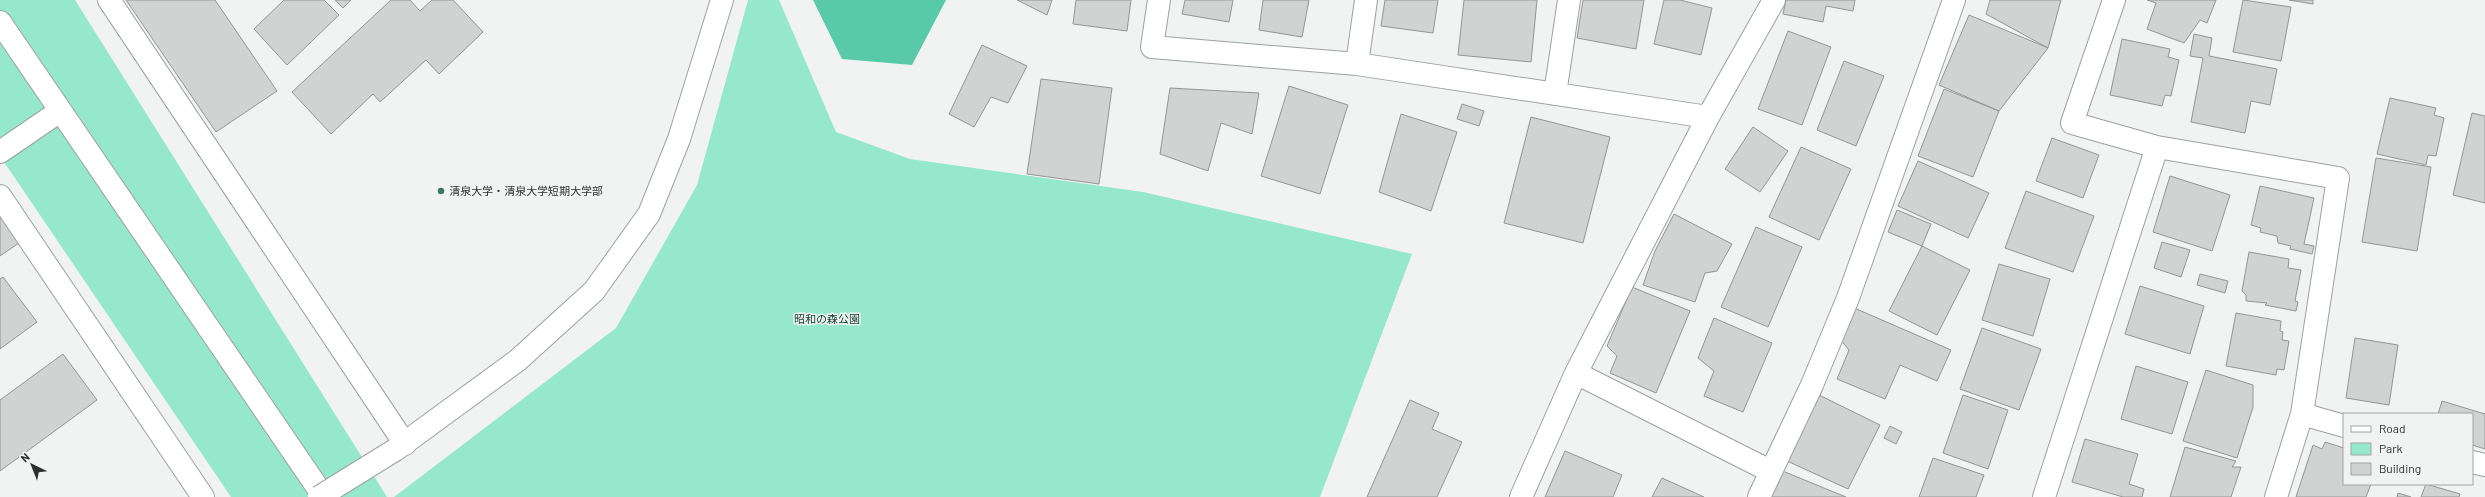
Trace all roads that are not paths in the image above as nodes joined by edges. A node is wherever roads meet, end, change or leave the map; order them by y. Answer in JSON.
{"nodes":[{"id":1,"x":108,"y":0,"type":"edge"},
{"id":2,"x":722,"y":0,"type":"edge"},
{"id":3,"x":1159,"y":0,"type":"edge"},
{"id":4,"x":1366,"y":0,"type":"edge"},
{"id":5,"x":1569,"y":0,"type":"edge"},
{"id":6,"x":1774,"y":0,"type":"edge"},
{"id":7,"x":1954,"y":0,"type":"edge"},
{"id":8,"x":2114,"y":0,"type":"edge"},
{"id":9,"x":0,"y":22,"type":"edge"},
{"id":10,"x":1357,"y":64,"type":"junction"},
{"id":11,"x":1555,"y":94,"type":"junction"},
{"id":12,"x":60,"y":110,"type":"junction"},
{"id":13,"x":1708,"y":117,"type":"junction"},
{"id":14,"x":2157,"y":147,"type":"junction"},
{"id":15,"x":0,"y":152,"type":"edge"},
{"id":16,"x":0,"y":196,"type":"edge"},
{"id":17,"x":1576,"y":373,"type":"junction"},
{"id":18,"x":2302,"y":414,"type":"junction"},
{"id":19,"x":2343,"y":426,"type":"edge"},
{"id":20,"x":400,"y":447,"type":"junction"},
{"id":21,"x":2473,"y":462,"type":"edge"},
{"id":22,"x":2485,"y":466,"type":"edge"},
{"id":23,"x":1770,"y":471,"type":"junction"},
{"id":24,"x":203,"y":497,"type":"edge"},
{"id":25,"x":319,"y":497,"type":"edge"},
{"id":26,"x":324,"y":497,"type":"edge"},
{"id":27,"x":1521,"y":497,"type":"edge"},
{"id":28,"x":1759,"y":497,"type":"edge"},
{"id":29,"x":2044,"y":497,"type":"edge"},
{"id":30,"x":2276,"y":497,"type":"edge"}],
"edges":[{"from":1,"to":20,"type":"street"},
{"from":2,"to":20,"type":"street"},
{"from":3,"to":10,"type":"street"},
{"from":4,"to":10,"type":"street"},
{"from":5,"to":11,"type":"street"},
{"from":6,"to":13,"type":"street"},
{"from":7,"to":23,"type":"street"},
{"from":8,"to":14,"type":"street"},
{"from":9,"to":12,"type":"street"},
{"from":10,"to":11,"type":"street"},
{"from":11,"to":13,"type":"street"},
{"from":12,"to":15,"type":"street"},
{"from":12,"to":26,"type":"street"},
{"from":13,"to":17,"type":"street"},
{"from":14,"to":18,"type":"street"},
{"from":14,"to":29,"type":"street"},
{"from":16,"to":24,"type":"street"},
{"from":17,"to":23,"type":"street"},
{"from":17,"to":27,"type":"street"},
{"from":18,"to":19,"type":"street"},
{"from":18,"to":30,"type":"street"},
{"from":20,"to":25,"type":"street","bridge":true},
{"from":21,"to":22,"type":"street"},
{"from":23,"to":28,"type":"street"}]}
